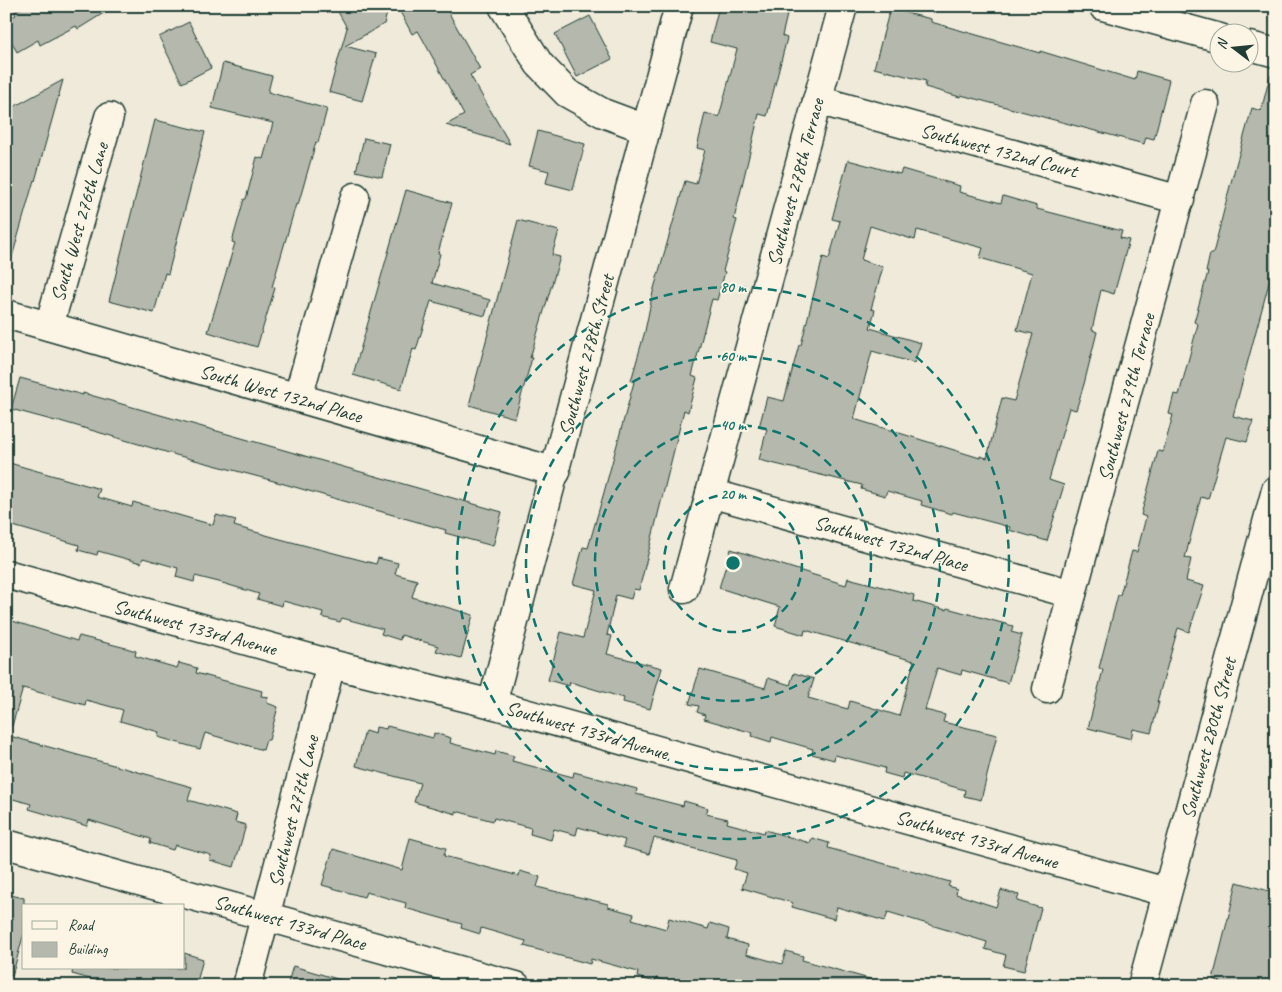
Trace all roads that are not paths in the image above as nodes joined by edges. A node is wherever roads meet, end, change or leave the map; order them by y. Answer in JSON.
{"nodes":[{"id":1,"x":503,"y":6,"type":"edge"},
{"id":2,"x":680,"y":6,"type":"edge"},
{"id":3,"x":843,"y":6,"type":"edge"},
{"id":4,"x":1103,"y":6,"type":"edge"},
{"id":5,"x":1210,"y":35,"type":"edge"},
{"id":6,"x":1260,"y":49,"type":"edge"},
{"id":7,"x":1276,"y":53,"type":"edge"},
{"id":8,"x":817,"y":100,"type":"junction"},
{"id":9,"x":1205,"y":104,"type":"dead end"},
{"id":10,"x":109,"y":117,"type":"dead end"},
{"id":11,"x":646,"y":129,"type":"junction"},
{"id":12,"x":355,"y":197,"type":"dead end"},
{"id":13,"x":1180,"y":200,"type":"junction"},
{"id":14,"x":6,"y":314,"type":"edge"},
{"id":15,"x":49,"y":326,"type":"junction"},
{"id":16,"x":298,"y":397,"type":"junction"},
{"id":17,"x":556,"y":472,"type":"junction"},
{"id":18,"x":1276,"y":490,"type":"edge"},
{"id":19,"x":710,"y":492,"type":"junction"},
{"id":20,"x":6,"y":574,"type":"edge"},
{"id":21,"x":684,"y":589,"type":"dead end"},
{"id":22,"x":1072,"y":594,"type":"junction"},
{"id":23,"x":331,"y":664,"type":"junction"},
{"id":24,"x":1047,"y":689,"type":"dead end"},
{"id":25,"x":492,"y":704,"type":"junction"},
{"id":26,"x":6,"y":844,"type":"edge"},
{"id":27,"x":1166,"y":892,"type":"junction"},
{"id":28,"x":266,"y":915,"type":"junction"},
{"id":29,"x":247,"y":986,"type":"edge"},
{"id":30,"x":516,"y":986,"type":"edge"},
{"id":31,"x":1142,"y":986,"type":"edge"}],
"edges":[{"from":1,"to":11,"type":"street"},
{"from":2,"to":11,"type":"street","name":"Southwest 278th Street"},
{"from":3,"to":8,"type":"street","name":"Southwest 278th Terrace"},
{"from":4,"to":5,"type":"street"},
{"from":6,"to":7,"type":"street"},
{"from":8,"to":13,"type":"street","name":"Southwest 132nd Court"},
{"from":8,"to":19,"type":"street","name":"Southwest 278th Terrace"},
{"from":9,"to":13,"type":"street","name":"Southwest 279th Terrace"},
{"from":10,"to":15,"type":"street","name":"South West 276th Lane"},
{"from":11,"to":17,"type":"street","name":"Southwest 278th Street"},
{"from":12,"to":16,"type":"street"},
{"from":13,"to":22,"type":"street","name":"Southwest 279th Terrace"},
{"from":14,"to":15,"type":"street","name":"South West 132nd Place"},
{"from":15,"to":16,"type":"street","name":"South West 132nd Place"},
{"from":16,"to":17,"type":"street","name":"South West 132nd Place"},
{"from":17,"to":25,"type":"street","name":"Southwest 278th Street"},
{"from":18,"to":27,"type":"street","name":"Southwest 280th Street"},
{"from":19,"to":21,"type":"street","name":"Southwest 278th Terrace"},
{"from":19,"to":22,"type":"street","name":"Southwest 132nd Place"},
{"from":20,"to":23,"type":"street","name":"Southwest 133rd Avenue"},
{"from":22,"to":24,"type":"street","name":"Southwest 279th Terrace"},
{"from":23,"to":25,"type":"street","name":"Southwest 133rd Avenue"},
{"from":23,"to":28,"type":"street","name":"Southwest 277th Lane"},
{"from":25,"to":27,"type":"street","name":"Southwest 133rd Avenue"},
{"from":26,"to":28,"type":"street","name":"Southwest 133rd Place"},
{"from":27,"to":31,"type":"street","name":"Southwest 280th Street"},
{"from":28,"to":29,"type":"street","name":"Southwest 277th Lane"},
{"from":28,"to":30,"type":"street","name":"Southwest 133rd Place"}]}
